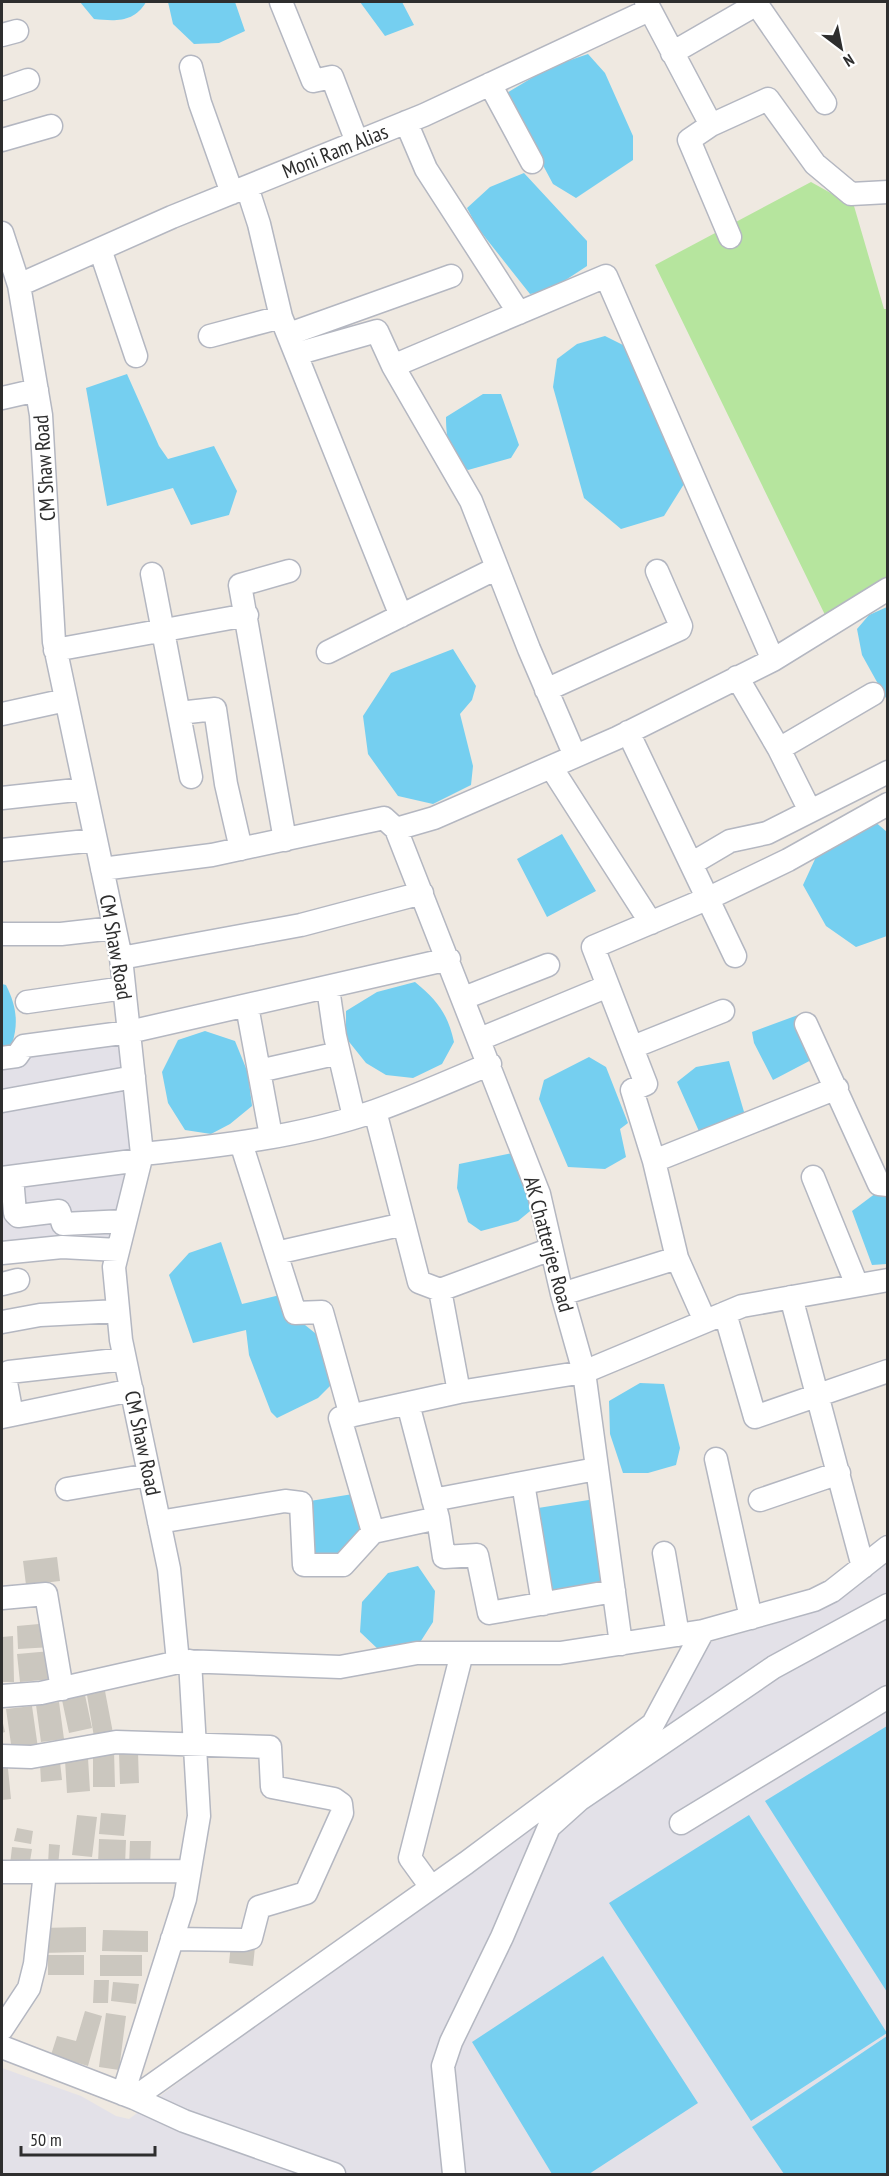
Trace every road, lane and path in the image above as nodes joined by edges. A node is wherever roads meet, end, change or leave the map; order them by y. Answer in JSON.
{"nodes":[{"id":1,"x":281,"y":2,"type":"edge"},
{"id":2,"x":647,"y":6,"type":"edge"},
{"id":3,"x":672,"y":52,"type":"junction"},
{"id":4,"x":191,"y":67,"type":"dead end"},
{"id":5,"x":28,"y":80,"type":"dead end"},
{"id":6,"x":490,"y":84,"type":"junction"},
{"id":7,"x":2,"y":89,"type":"edge"},
{"id":8,"x":825,"y":103,"type":"dead end"},
{"id":9,"x":406,"y":122,"type":"junction"},
{"id":10,"x":711,"y":125,"type":"junction"},
{"id":11,"x":51,"y":126,"type":"dead end"},
{"id":12,"x":2,"y":140,"type":"edge"},
{"id":13,"x":357,"y":142,"type":"junction"},
{"id":14,"x":532,"y":162,"type":"dead end"},
{"id":15,"x":239,"y":190,"type":"junction"},
{"id":16,"x":888,"y":192,"type":"edge"},
{"id":17,"x":2,"y":233,"type":"edge"},
{"id":18,"x":729,"y":237,"type":"dead end"},
{"id":19,"x":100,"y":249,"type":"junction"},
{"id":20,"x":451,"y":276,"type":"dead end"},
{"id":21,"x":13,"y":282,"type":"edge"},
{"id":22,"x":519,"y":313,"type":"junction"},
{"id":23,"x":289,"y":335,"type":"junction"},
{"id":24,"x":210,"y":336,"type":"dead end"},
{"id":25,"x":136,"y":356,"type":"dead end"},
{"id":26,"x":393,"y":366,"type":"junction"},
{"id":27,"x":38,"y":390,"type":"junction"},
{"id":28,"x":2,"y":398,"type":"edge"},
{"id":29,"x":497,"y":568,"type":"junction"},
{"id":30,"x":289,"y":571,"type":"dead end"},
{"id":31,"x":657,"y":571,"type":"dead end"},
{"id":32,"x":152,"y":574,"type":"dead end"},
{"id":33,"x":888,"y":589,"type":"edge"},
{"id":34,"x":247,"y":615,"type":"junction"},
{"id":35,"x":401,"y":616,"type":"junction"},
{"id":36,"x":163,"y":629,"type":"junction"},
{"id":37,"x":56,"y":650,"type":"junction"},
{"id":38,"x":328,"y":652,"type":"dead end"},
{"id":39,"x":773,"y":660,"type":"junction"},
{"id":40,"x":737,"y":677,"type":"junction"},
{"id":41,"x":546,"y":690,"type":"junction"},
{"id":42,"x":873,"y":694,"type":"dead end"},
{"id":43,"x":66,"y":700,"type":"junction"},
{"id":44,"x":179,"y":713,"type":"junction"},
{"id":45,"x":2,"y":714,"type":"edge"},
{"id":46,"x":628,"y":732,"type":"junction"},
{"id":47,"x":779,"y":749,"type":"junction"},
{"id":48,"x":575,"y":756,"type":"junction"},
{"id":49,"x":551,"y":766,"type":"junction"},
{"id":50,"x":888,"y":772,"type":"edge"},
{"id":51,"x":190,"y":777,"type":"dead end"},
{"id":52,"x":85,"y":789,"type":"junction"},
{"id":53,"x":2,"y":798,"type":"edge"},
{"id":54,"x":888,"y":804,"type":"edge"},
{"id":55,"x":810,"y":811,"type":"junction"},
{"id":56,"x":396,"y":829,"type":"junction"},
{"id":57,"x":96,"y":840,"type":"junction"},
{"id":58,"x":285,"y":840,"type":"junction"},
{"id":59,"x":242,"y":849,"type":"junction"},
{"id":60,"x":2,"y":850,"type":"edge"},
{"id":61,"x":691,"y":864,"type":"junction"},
{"id":62,"x":102,"y":869,"type":"junction"},
{"id":63,"x":422,"y":893,"type":"junction"},
{"id":64,"x":709,"y":898,"type":"junction"},
{"id":65,"x":651,"y":923,"type":"junction"},
{"id":66,"x":114,"y":928,"type":"junction"},
{"id":67,"x":2,"y":934,"type":"edge"},
{"id":68,"x":735,"y":956,"type":"dead end"},
{"id":69,"x":121,"y":958,"type":"junction"},
{"id":70,"x":449,"y":959,"type":"junction"},
{"id":71,"x":548,"y":965,"type":"dead end"},
{"id":72,"x":608,"y":986,"type":"junction"},
{"id":73,"x":124,"y":988,"type":"junction"},
{"id":74,"x":328,"y":988,"type":"junction"},
{"id":75,"x":464,"y":998,"type":"junction"},
{"id":76,"x":27,"y":1002,"type":"dead end"},
{"id":77,"x":247,"y":1006,"type":"junction"},
{"id":78,"x":723,"y":1011,"type":"dead end"},
{"id":79,"x":806,"y":1024,"type":"dead end"},
{"id":80,"x":129,"y":1032,"type":"junction"},
{"id":81,"x":480,"y":1039,"type":"junction"},
{"id":82,"x":633,"y":1047,"type":"junction"},
{"id":83,"x":339,"y":1053,"type":"junction"},
{"id":84,"x":2,"y":1058,"type":"edge"},
{"id":85,"x":490,"y":1064,"type":"junction"},
{"id":86,"x":259,"y":1071,"type":"junction"},
{"id":87,"x":134,"y":1077,"type":"junction"},
{"id":88,"x":837,"y":1088,"type":"junction"},
{"id":89,"x":2,"y":1101,"type":"edge"},
{"id":90,"x":365,"y":1114,"type":"junction"},
{"id":91,"x":272,"y":1136,"type":"junction"},
{"id":92,"x":241,"y":1143,"type":"junction"},
{"id":93,"x":141,"y":1157,"type":"junction"},
{"id":94,"x":654,"y":1161,"type":"junction"},
{"id":95,"x":813,"y":1177,"type":"dead end"},
{"id":96,"x":7,"y":1178,"type":"edge"},
{"id":97,"x":888,"y":1185,"type":"edge"},
{"id":98,"x":125,"y":1221,"type":"junction"},
{"id":99,"x":404,"y":1224,"type":"junction"},
{"id":100,"x":551,"y":1249,"type":"junction"},
{"id":101,"x":118,"y":1250,"type":"junction"},
{"id":102,"x":2,"y":1253,"type":"edge"},
{"id":103,"x":276,"y":1253,"type":"junction"},
{"id":104,"x":677,"y":1258,"type":"junction"},
{"id":105,"x":888,"y":1280,"type":"edge"},
{"id":106,"x":857,"y":1285,"type":"junction"},
{"id":107,"x":440,"y":1290,"type":"junction"},
{"id":108,"x":562,"y":1294,"type":"junction"},
{"id":109,"x":791,"y":1297,"type":"junction"},
{"id":110,"x":118,"y":1311,"type":"junction"},
{"id":111,"x":715,"y":1317,"type":"junction"},
{"id":112,"x":2,"y":1322,"type":"edge"},
{"id":113,"x":125,"y":1359,"type":"junction"},
{"id":114,"x":888,"y":1371,"type":"edge"},
{"id":115,"x":584,"y":1372,"type":"junction"},
{"id":116,"x":132,"y":1390,"type":"junction"},
{"id":117,"x":459,"y":1392,"type":"junction"},
{"id":118,"x":819,"y":1394,"type":"junction"},
{"id":119,"x":408,"y":1404,"type":"junction"},
{"id":120,"x":7,"y":1416,"type":"edge"},
{"id":121,"x":351,"y":1416,"type":"junction"},
{"id":122,"x":716,"y":1459,"type":"dead end"},
{"id":123,"x":596,"y":1469,"type":"junction"},
{"id":124,"x":839,"y":1473,"type":"junction"},
{"id":125,"x":149,"y":1475,"type":"junction"},
{"id":126,"x":523,"y":1483,"type":"junction"},
{"id":127,"x":67,"y":1489,"type":"dead end"},
{"id":128,"x":760,"y":1500,"type":"dead end"},
{"id":129,"x":436,"y":1509,"type":"junction"},
{"id":130,"x":159,"y":1522,"type":"junction"},
{"id":131,"x":373,"y":1532,"type":"junction"},
{"id":132,"x":888,"y":1547,"type":"edge"},
{"id":133,"x":664,"y":1552,"type":"dead end"},
{"id":134,"x":863,"y":1567,"type":"junction"},
{"id":135,"x":614,"y":1591,"type":"junction"},
{"id":136,"x":2,"y":1598,"type":"edge"},
{"id":137,"x":543,"y":1604,"type":"junction"},
{"id":138,"x":888,"y":1605,"type":"edge"},
{"id":139,"x":751,"y":1618,"type":"junction"},
{"id":140,"x":702,"y":1631,"type":"junction"},
{"id":141,"x":678,"y":1635,"type":"junction"},
{"id":142,"x":621,"y":1644,"type":"junction"},
{"id":143,"x":462,"y":1653,"type":"junction"},
{"id":144,"x":184,"y":1662,"type":"junction"},
{"id":145,"x":62,"y":1689,"type":"junction"},
{"id":146,"x":2,"y":1696,"type":"edge"},
{"id":147,"x":888,"y":1697,"type":"edge"},
{"id":148,"x":195,"y":1745,"type":"junction"},
{"id":149,"x":2,"y":1756,"type":"edge"},
{"id":150,"x":681,"y":1823,"type":"dead end"},
{"id":151,"x":189,"y":1871,"type":"junction"},
{"id":152,"x":2,"y":1872,"type":"edge"},
{"id":153,"x":45,"y":1872,"type":"junction"},
{"id":154,"x":431,"y":1887,"type":"junction"},
{"id":155,"x":172,"y":1939,"type":"junction"},
{"id":156,"x":2,"y":2029,"type":"edge"},
{"id":157,"x":2,"y":2047,"type":"edge"},
{"id":158,"x":129,"y":2096,"type":"junction"},
{"id":159,"x":334,"y":2175,"type":"edge"},
{"id":160,"x":454,"y":2175,"type":"edge"}],
"edges":[{"from":1,"to":13,"type":"street"},
{"from":2,"to":3,"type":"street"},
{"from":2,"to":6,"type":"street","name":"Moni Ram Alias"},
{"from":3,"to":8,"type":"street"},
{"from":3,"to":10,"type":"street"},
{"from":4,"to":15,"type":"street"},
{"from":5,"to":7,"type":"street"},
{"from":6,"to":9,"type":"street","name":"Moni Ram Alias"},
{"from":6,"to":14,"type":"street"},
{"from":9,"to":13,"type":"street","name":"Moni Ram Alias"},
{"from":9,"to":22,"type":"street"},
{"from":10,"to":16,"type":"street"},
{"from":10,"to":18,"type":"street"},
{"from":11,"to":12,"type":"street"},
{"from":13,"to":15,"type":"street","name":"Moni Ram Alias"},
{"from":15,"to":19,"type":"street","name":"Moni Ram Alias"},
{"from":15,"to":23,"type":"street"},
{"from":17,"to":21,"type":"street","name":"CM Shaw Road"},
{"from":19,"to":21,"type":"street","name":"Moni Ram Alias"},
{"from":19,"to":25,"type":"street"},
{"from":20,"to":23,"type":"street"},
{"from":21,"to":27,"type":"street","name":"CM Shaw Road"},
{"from":22,"to":26,"type":"street"},
{"from":22,"to":39,"type":"street"},
{"from":23,"to":24,"type":"street"},
{"from":23,"to":26,"type":"street"},
{"from":23,"to":35,"type":"street"},
{"from":26,"to":29,"type":"street"},
{"from":27,"to":28,"type":"street"},
{"from":27,"to":37,"type":"street","name":"CM Shaw Road"},
{"from":29,"to":35,"type":"street"},
{"from":29,"to":41,"type":"street"},
{"from":30,"to":34,"type":"street"},
{"from":31,"to":41,"type":"street"},
{"from":32,"to":36,"type":"street"},
{"from":33,"to":39,"type":"street"},
{"from":34,"to":36,"type":"street"},
{"from":34,"to":58,"type":"street"},
{"from":35,"to":38,"type":"street"},
{"from":36,"to":37,"type":"street"},
{"from":36,"to":44,"type":"street"},
{"from":37,"to":43,"type":"street","name":"CM Shaw Road"},
{"from":39,"to":40,"type":"street"},
{"from":40,"to":46,"type":"street"},
{"from":40,"to":47,"type":"street"},
{"from":41,"to":48,"type":"street"},
{"from":42,"to":47,"type":"street"},
{"from":43,"to":45,"type":"street"},
{"from":43,"to":52,"type":"street","name":"CM Shaw Road"},
{"from":44,"to":51,"type":"street"},
{"from":44,"to":59,"type":"street"},
{"from":46,"to":48,"type":"street"},
{"from":46,"to":61,"type":"street"},
{"from":47,"to":55,"type":"street"},
{"from":48,"to":49,"type":"street"},
{"from":49,"to":56,"type":"street"},
{"from":49,"to":65,"type":"street"},
{"from":50,"to":55,"type":"street"},
{"from":52,"to":53,"type":"street"},
{"from":52,"to":57,"type":"street","name":"CM Shaw Road"},
{"from":54,"to":64,"type":"street"},
{"from":55,"to":61,"type":"street"},
{"from":56,"to":58,"type":"street"},
{"from":56,"to":63,"type":"street","name":"AK Chatterjee Road"},
{"from":57,"to":60,"type":"street"},
{"from":57,"to":62,"type":"street","name":"CM Shaw Road"},
{"from":58,"to":59,"type":"street"},
{"from":59,"to":62,"type":"street"},
{"from":61,"to":64,"type":"street"},
{"from":62,"to":66,"type":"street","name":"CM Shaw Road"},
{"from":63,"to":69,"type":"street"},
{"from":63,"to":70,"type":"street","name":"AK Chatterjee Road"},
{"from":64,"to":65,"type":"street"},
{"from":64,"to":68,"type":"street"},
{"from":65,"to":72,"type":"street"},
{"from":66,"to":67,"type":"street"},
{"from":66,"to":69,"type":"street","name":"CM Shaw Road"},
{"from":69,"to":73,"type":"street","name":"CM Shaw Road"},
{"from":70,"to":74,"type":"street"},
{"from":70,"to":75,"type":"street","name":"AK Chatterjee Road"},
{"from":71,"to":75,"type":"street"},
{"from":72,"to":81,"type":"street"},
{"from":72,"to":82,"type":"street"},
{"from":73,"to":76,"type":"street"},
{"from":73,"to":80,"type":"street","name":"CM Shaw Road"},
{"from":74,"to":77,"type":"street"},
{"from":74,"to":83,"type":"street"},
{"from":75,"to":81,"type":"street","name":"AK Chatterjee Road"},
{"from":77,"to":80,"type":"street"},
{"from":77,"to":86,"type":"street"},
{"from":78,"to":82,"type":"street"},
{"from":79,"to":88,"type":"street"},
{"from":80,"to":84,"type":"street"},
{"from":80,"to":87,"type":"street","name":"CM Shaw Road"},
{"from":81,"to":85,"type":"street","name":"AK Chatterjee Road"},
{"from":82,"to":94,"type":"street"},
{"from":83,"to":86,"type":"street"},
{"from":83,"to":90,"type":"street"},
{"from":85,"to":90,"type":"street"},
{"from":85,"to":100,"type":"street","name":"AK Chatterjee Road"},
{"from":86,"to":91,"type":"street"},
{"from":87,"to":89,"type":"street"},
{"from":87,"to":93,"type":"street","name":"CM Shaw Road"},
{"from":88,"to":94,"type":"street"},
{"from":88,"to":97,"type":"street"},
{"from":90,"to":91,"type":"street"},
{"from":90,"to":99,"type":"street"},
{"from":91,"to":92,"type":"street"},
{"from":92,"to":93,"type":"street"},
{"from":92,"to":103,"type":"street"},
{"from":93,"to":96,"type":"street"},
{"from":93,"to":98,"type":"street","name":"CM Shaw Road"},
{"from":94,"to":104,"type":"street"},
{"from":95,"to":106,"type":"street"},
{"from":96,"to":98,"type":"street"},
{"from":98,"to":101,"type":"street","name":"CM Shaw Road"},
{"from":99,"to":103,"type":"street"},
{"from":99,"to":107,"type":"street"},
{"from":100,"to":107,"type":"street"},
{"from":100,"to":108,"type":"street","name":"AK Chatterjee Road"},
{"from":101,"to":102,"type":"street"},
{"from":101,"to":110,"type":"street","name":"CM Shaw Road"},
{"from":103,"to":121,"type":"street"},
{"from":104,"to":108,"type":"street"},
{"from":104,"to":111,"type":"street"},
{"from":105,"to":106,"type":"street"},
{"from":106,"to":109,"type":"street"},
{"from":107,"to":117,"type":"street"},
{"from":108,"to":115,"type":"street","name":"AK Chatterjee Road"},
{"from":109,"to":111,"type":"street"},
{"from":109,"to":118,"type":"street"},
{"from":110,"to":112,"type":"street"},
{"from":110,"to":113,"type":"street","name":"CM Shaw Road"},
{"from":111,"to":115,"type":"street"},
{"from":111,"to":118,"type":"street"},
{"from":113,"to":116,"type":"street","name":"CM Shaw Road"},
{"from":113,"to":120,"type":"street"},
{"from":114,"to":118,"type":"street"},
{"from":115,"to":117,"type":"street"},
{"from":115,"to":123,"type":"street","name":"AK Chatterjee Road"},
{"from":116,"to":120,"type":"street"},
{"from":116,"to":125,"type":"street","name":"CM Shaw Road"},
{"from":117,"to":119,"type":"street"},
{"from":118,"to":124,"type":"street"},
{"from":119,"to":121,"type":"street"},
{"from":119,"to":129,"type":"street"},
{"from":121,"to":131,"type":"street"},
{"from":122,"to":139,"type":"street"},
{"from":123,"to":126,"type":"street"},
{"from":123,"to":135,"type":"street","name":"AK Chatterjee Road"},
{"from":124,"to":128,"type":"street"},
{"from":124,"to":134,"type":"street"},
{"from":125,"to":127,"type":"street"},
{"from":125,"to":130,"type":"street","name":"CM Shaw Road"},
{"from":126,"to":129,"type":"street"},
{"from":126,"to":137,"type":"street"},
{"from":129,"to":131,"type":"street"},
{"from":129,"to":137,"type":"street"},
{"from":130,"to":131,"type":"street"},
{"from":130,"to":144,"type":"street","name":"CM Shaw Road"},
{"from":132,"to":134,"type":"street"},
{"from":133,"to":141,"type":"street"},
{"from":134,"to":139,"type":"street"},
{"from":135,"to":137,"type":"street"},
{"from":135,"to":142,"type":"street","name":"AK Chatterjee Road"},
{"from":136,"to":145,"type":"street"},
{"from":138,"to":160,"type":"street"},
{"from":139,"to":140,"type":"street"},
{"from":140,"to":141,"type":"street"},
{"from":140,"to":154,"type":"street"},
{"from":141,"to":142,"type":"street"},
{"from":142,"to":143,"type":"street"},
{"from":143,"to":144,"type":"street"},
{"from":143,"to":154,"type":"street"},
{"from":144,"to":145,"type":"street"},
{"from":144,"to":148,"type":"street","name":"CM Shaw Road"},
{"from":145,"to":146,"type":"street"},
{"from":147,"to":150,"type":"street"},
{"from":148,"to":149,"type":"street"},
{"from":148,"to":151,"type":"street","name":"CM Shaw Road"},
{"from":148,"to":155,"type":"street"},
{"from":151,"to":153,"type":"street"},
{"from":151,"to":155,"type":"street","name":"CM Shaw Road"},
{"from":152,"to":153,"type":"street"},
{"from":153,"to":156,"type":"street"},
{"from":154,"to":158,"type":"street"},
{"from":155,"to":158,"type":"street","name":"CM Shaw Road"},
{"from":157,"to":158,"type":"street"},
{"from":158,"to":159,"type":"street"}]}
